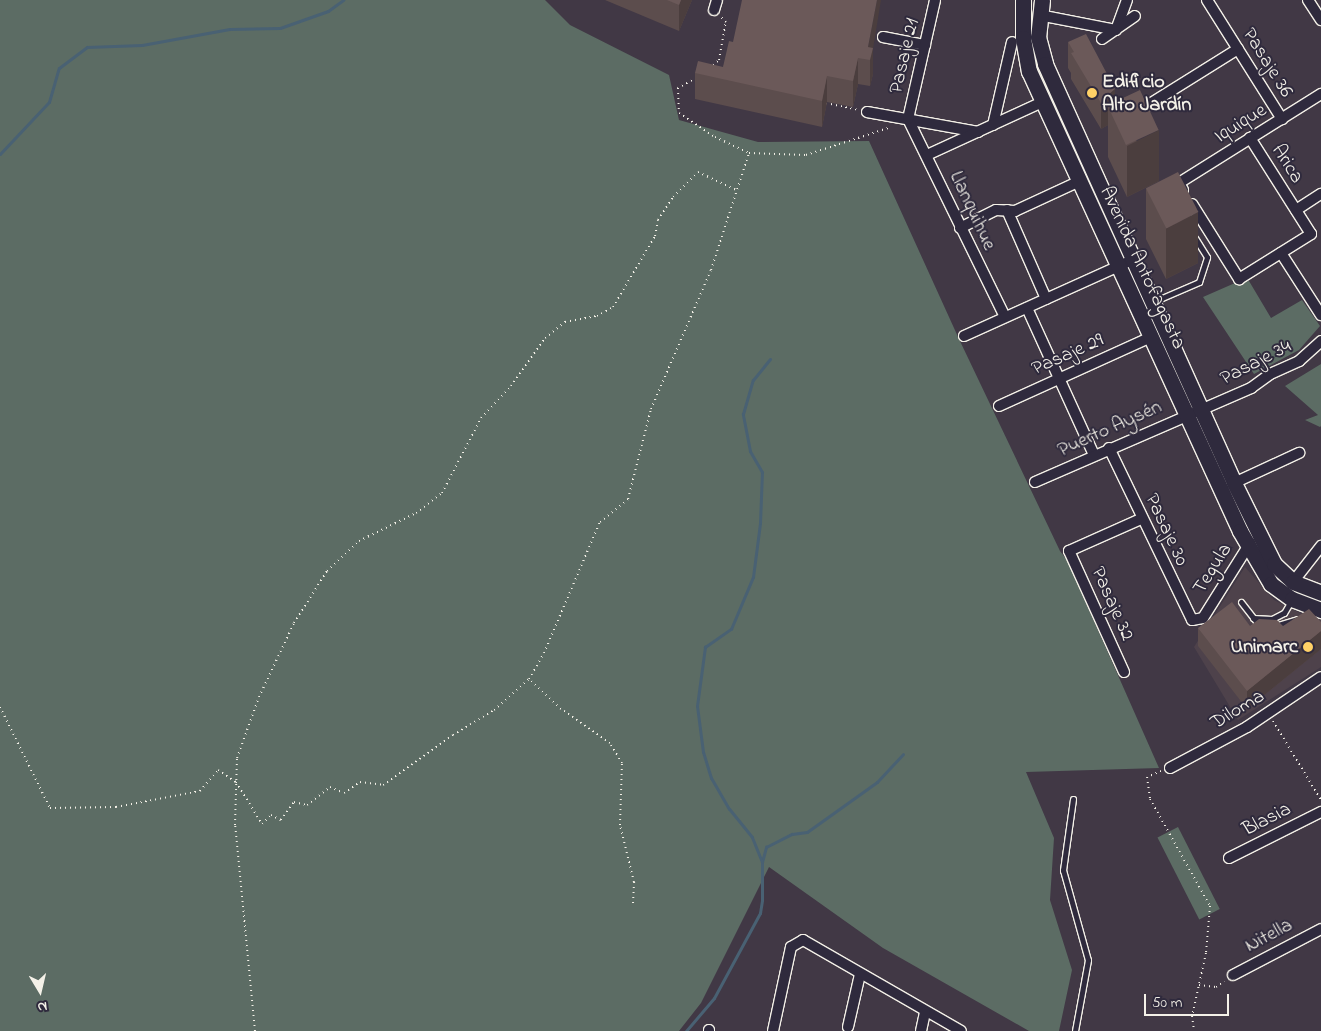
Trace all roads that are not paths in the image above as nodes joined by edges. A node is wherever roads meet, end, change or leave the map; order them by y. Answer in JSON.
{"nodes":[{"id":1,"x":935,"y":0,"type":"edge"},
{"id":2,"x":1023,"y":0,"type":"edge"},
{"id":3,"x":1127,"y":0,"type":"edge"},
{"id":4,"x":1207,"y":0,"type":"edge"},
{"id":5,"x":1308,"y":0,"type":"edge"},
{"id":6,"x":1040,"y":7,"type":"edge"},
{"id":7,"x":1135,"y":16,"type":"dead end"},
{"id":8,"x":1321,"y":20,"type":"edge"},
{"id":9,"x":1116,"y":30,"type":"junction"},
{"id":10,"x":883,"y":37,"type":"dead end"},
{"id":11,"x":1102,"y":39,"type":"dead end"},
{"id":12,"x":1012,"y":42,"type":"dead end"},
{"id":13,"x":925,"y":45,"type":"junction"},
{"id":14,"x":1238,"y":49,"type":"junction"},
{"id":15,"x":1321,"y":94,"type":"edge"},
{"id":16,"x":1042,"y":102,"type":"junction"},
{"id":17,"x":867,"y":112,"type":"road end"},
{"id":18,"x":1130,"y":117,"type":"edge"},
{"id":19,"x":908,"y":119,"type":"junction"},
{"id":20,"x":1282,"y":119,"type":"junction"},
{"id":21,"x":993,"y":125,"type":"junction"},
{"id":22,"x":978,"y":132,"type":"junction"},
{"id":23,"x":1250,"y":138,"type":"junction"},
{"id":24,"x":927,"y":155,"type":"junction"},
{"id":25,"x":1080,"y":181,"type":"junction"},
{"id":26,"x":1321,"y":194,"type":"edge"},
{"id":27,"x":1007,"y":210,"type":"junction"},
{"id":28,"x":1296,"y":210,"type":"junction"},
{"id":29,"x":960,"y":228,"type":"junction"},
{"id":30,"x":1193,"y":235,"type":"edge"},
{"id":31,"x":1281,"y":253,"type":"junction"},
{"id":32,"x":1126,"y":263,"type":"junction"},
{"id":33,"x":1046,"y":299,"type":"junction"},
{"id":34,"x":1152,"y":302,"type":"junction"},
{"id":35,"x":1027,"y":308,"type":"junction"},
{"id":36,"x":1321,"y":316,"type":"edge"},
{"id":37,"x":1005,"y":318,"type":"junction"},
{"id":38,"x":964,"y":336,"type":"dead end"},
{"id":39,"x":1152,"y":337,"type":"junction"},
{"id":40,"x":1321,"y":341,"type":"edge"},
{"id":41,"x":1059,"y":379,"type":"junction"},
{"id":42,"x":999,"y":406,"type":"dead end"},
{"id":43,"x":1194,"y":411,"type":"junction"},
{"id":44,"x":1109,"y":448,"type":"junction"},
{"id":45,"x":1299,"y":453,"type":"dead end"},
{"id":46,"x":1094,"y":455,"type":"junction"},
{"id":47,"x":1035,"y":482,"type":"dead end"},
{"id":48,"x":1234,"y":483,"type":"junction"},
{"id":49,"x":1141,"y":518,"type":"junction"},
{"id":50,"x":1257,"y":531,"type":"junction"},
{"id":51,"x":1248,"y":546,"type":"junction"},
{"id":52,"x":1321,"y":546,"type":"edge"},
{"id":53,"x":1293,"y":582,"type":"junction"},
{"id":54,"x":1321,"y":593,"type":"edge"},
{"id":55,"x":1292,"y":599,"type":"junction"},
{"id":56,"x":1241,"y":602,"type":"dead end"},
{"id":57,"x":1321,"y":610,"type":"edge"},
{"id":58,"x":1253,"y":618,"type":"junction"},
{"id":59,"x":1304,"y":620,"type":"edge"},
{"id":60,"x":1196,"y":621,"type":"joint"},
{"id":61,"x":1124,"y":672,"type":"dead end"},
{"id":62,"x":1321,"y":677,"type":"edge"},
{"id":63,"x":1170,"y":768,"type":"road end"},
{"id":64,"x":1073,"y":799,"type":"dead end"},
{"id":65,"x":1321,"y":812,"type":"edge"},
{"id":66,"x":1229,"y":858,"type":"dead end"},
{"id":67,"x":1321,"y":929,"type":"edge"},
{"id":68,"x":860,"y":974,"type":"junction"},
{"id":69,"x":1233,"y":975,"type":"road end"},
{"id":70,"x":925,"y":1012,"type":"junction"},
{"id":71,"x":848,"y":1027,"type":"dead end"},
{"id":72,"x":773,"y":1031,"type":"edge"},
{"id":73,"x":921,"y":1031,"type":"edge"},
{"id":74,"x":961,"y":1031,"type":"edge"},
{"id":75,"x":1075,"y":1031,"type":"edge"}],
"edges":[{"from":1,"to":13,"type":"street","name":"Pasaje 21"},
{"from":2,"to":16,"type":"street","name":"Avenida Antofagasta"},
{"from":3,"to":9,"type":"street"},
{"from":4,"to":14,"type":"street","name":"Pasaje 36"},
{"from":5,"to":8,"type":"street"},
{"from":6,"to":9,"type":"street"},
{"from":6,"to":32,"type":"street","name":"Avenida Antofagasta"},
{"from":7,"to":9,"type":"street"},
{"from":9,"to":11,"type":"street"},
{"from":10,"to":13,"type":"street"},
{"from":12,"to":21,"type":"street"},
{"from":13,"to":19,"type":"street","name":"Pasaje 21"},
{"from":14,"to":18,"type":"street"},
{"from":14,"to":20,"type":"street","name":"Pasaje 36"},
{"from":15,"to":20,"type":"street","name":"Iquique"},
{"from":16,"to":21,"type":"street"},
{"from":16,"to":25,"type":"street","name":"Avenida Antofagasta"},
{"from":17,"to":19,"type":"street"},
{"from":19,"to":22,"type":"street"},
{"from":19,"to":24,"type":"street","name":"Llanquihue"},
{"from":20,"to":23,"type":"street","name":"Iquique"},
{"from":21,"to":22,"type":"street"},
{"from":22,"to":24,"type":"street"},
{"from":23,"to":28,"type":"street","name":"Arica"},
{"from":23,"to":31,"type":"street","name":"Iquique"},
{"from":24,"to":29,"type":"street","name":"Llanquihue"},
{"from":25,"to":27,"type":"street"},
{"from":25,"to":32,"type":"street","name":"Avenida Antofagasta"},
{"from":26,"to":28,"type":"street"},
{"from":27,"to":29,"type":"street"},
{"from":27,"to":33,"type":"street"},
{"from":28,"to":31,"type":"street","name":"Arica"},
{"from":29,"to":37,"type":"street","name":"Llanquihue"},
{"from":30,"to":34,"type":"lane"},
{"from":31,"to":36,"type":"street"},
{"from":32,"to":33,"type":"street"},
{"from":32,"to":34,"type":"street","name":"Avenida Antofagasta"},
{"from":32,"to":39,"type":"street","name":"Avenida Antofagasta"},
{"from":33,"to":35,"type":"street"},
{"from":34,"to":43,"type":"street","name":"Avenida Antofagasta"},
{"from":35,"to":37,"type":"street"},
{"from":35,"to":41,"type":"street"},
{"from":37,"to":38,"type":"street"},
{"from":39,"to":41,"type":"street","name":"Pasaje 29"},
{"from":39,"to":43,"type":"street","name":"Avenida Antofagasta"},
{"from":40,"to":43,"type":"street","name":"Pasaje 34"},
{"from":41,"to":42,"type":"street","name":"Pasaje 29"},
{"from":41,"to":46,"type":"street"},
{"from":43,"to":44,"type":"street","name":"Puerto Aysén"},
{"from":43,"to":48,"type":"street","name":"Avenida Antofagasta"},
{"from":43,"to":51,"type":"street","name":"Avenida Antofagasta"},
{"from":44,"to":46,"type":"street","name":"Puerto Aysén"},
{"from":44,"to":49,"type":"street","name":"Pasaje 30"},
{"from":45,"to":48,"type":"street"},
{"from":46,"to":47,"type":"street","name":"Puerto Aysén"},
{"from":48,"to":50,"type":"street","name":"Avenida Antofagasta"},
{"from":49,"to":60,"type":"street","name":"Pasaje 30"},
{"from":49,"to":61,"type":"street","name":"Pasaje 32"},
{"from":50,"to":51,"type":"street","name":"Tegula"},
{"from":50,"to":53,"type":"street","name":"Avenida Antofagasta"},
{"from":51,"to":55,"type":"street","name":"Avenida Antofagasta"},
{"from":51,"to":60,"type":"street","name":"Tegula"},
{"from":52,"to":53,"type":"street"},
{"from":53,"to":54,"type":"street"},
{"from":55,"to":57,"type":"street","name":"Avenida Antofagasta"},
{"from":55,"to":58,"type":"lane"},
{"from":56,"to":58,"type":"lane"},
{"from":58,"to":59,"type":"lane"},
{"from":62,"to":63,"type":"street","name":"Diloma"},
{"from":64,"to":75,"type":"lane"},
{"from":65,"to":66,"type":"street","name":"Blasia"},
{"from":67,"to":69,"type":"street","name":"Nitella"},
{"from":68,"to":70,"type":"street"},
{"from":68,"to":71,"type":"street"},
{"from":68,"to":72,"type":"street"},
{"from":70,"to":73,"type":"street"},
{"from":70,"to":74,"type":"street"}]}
